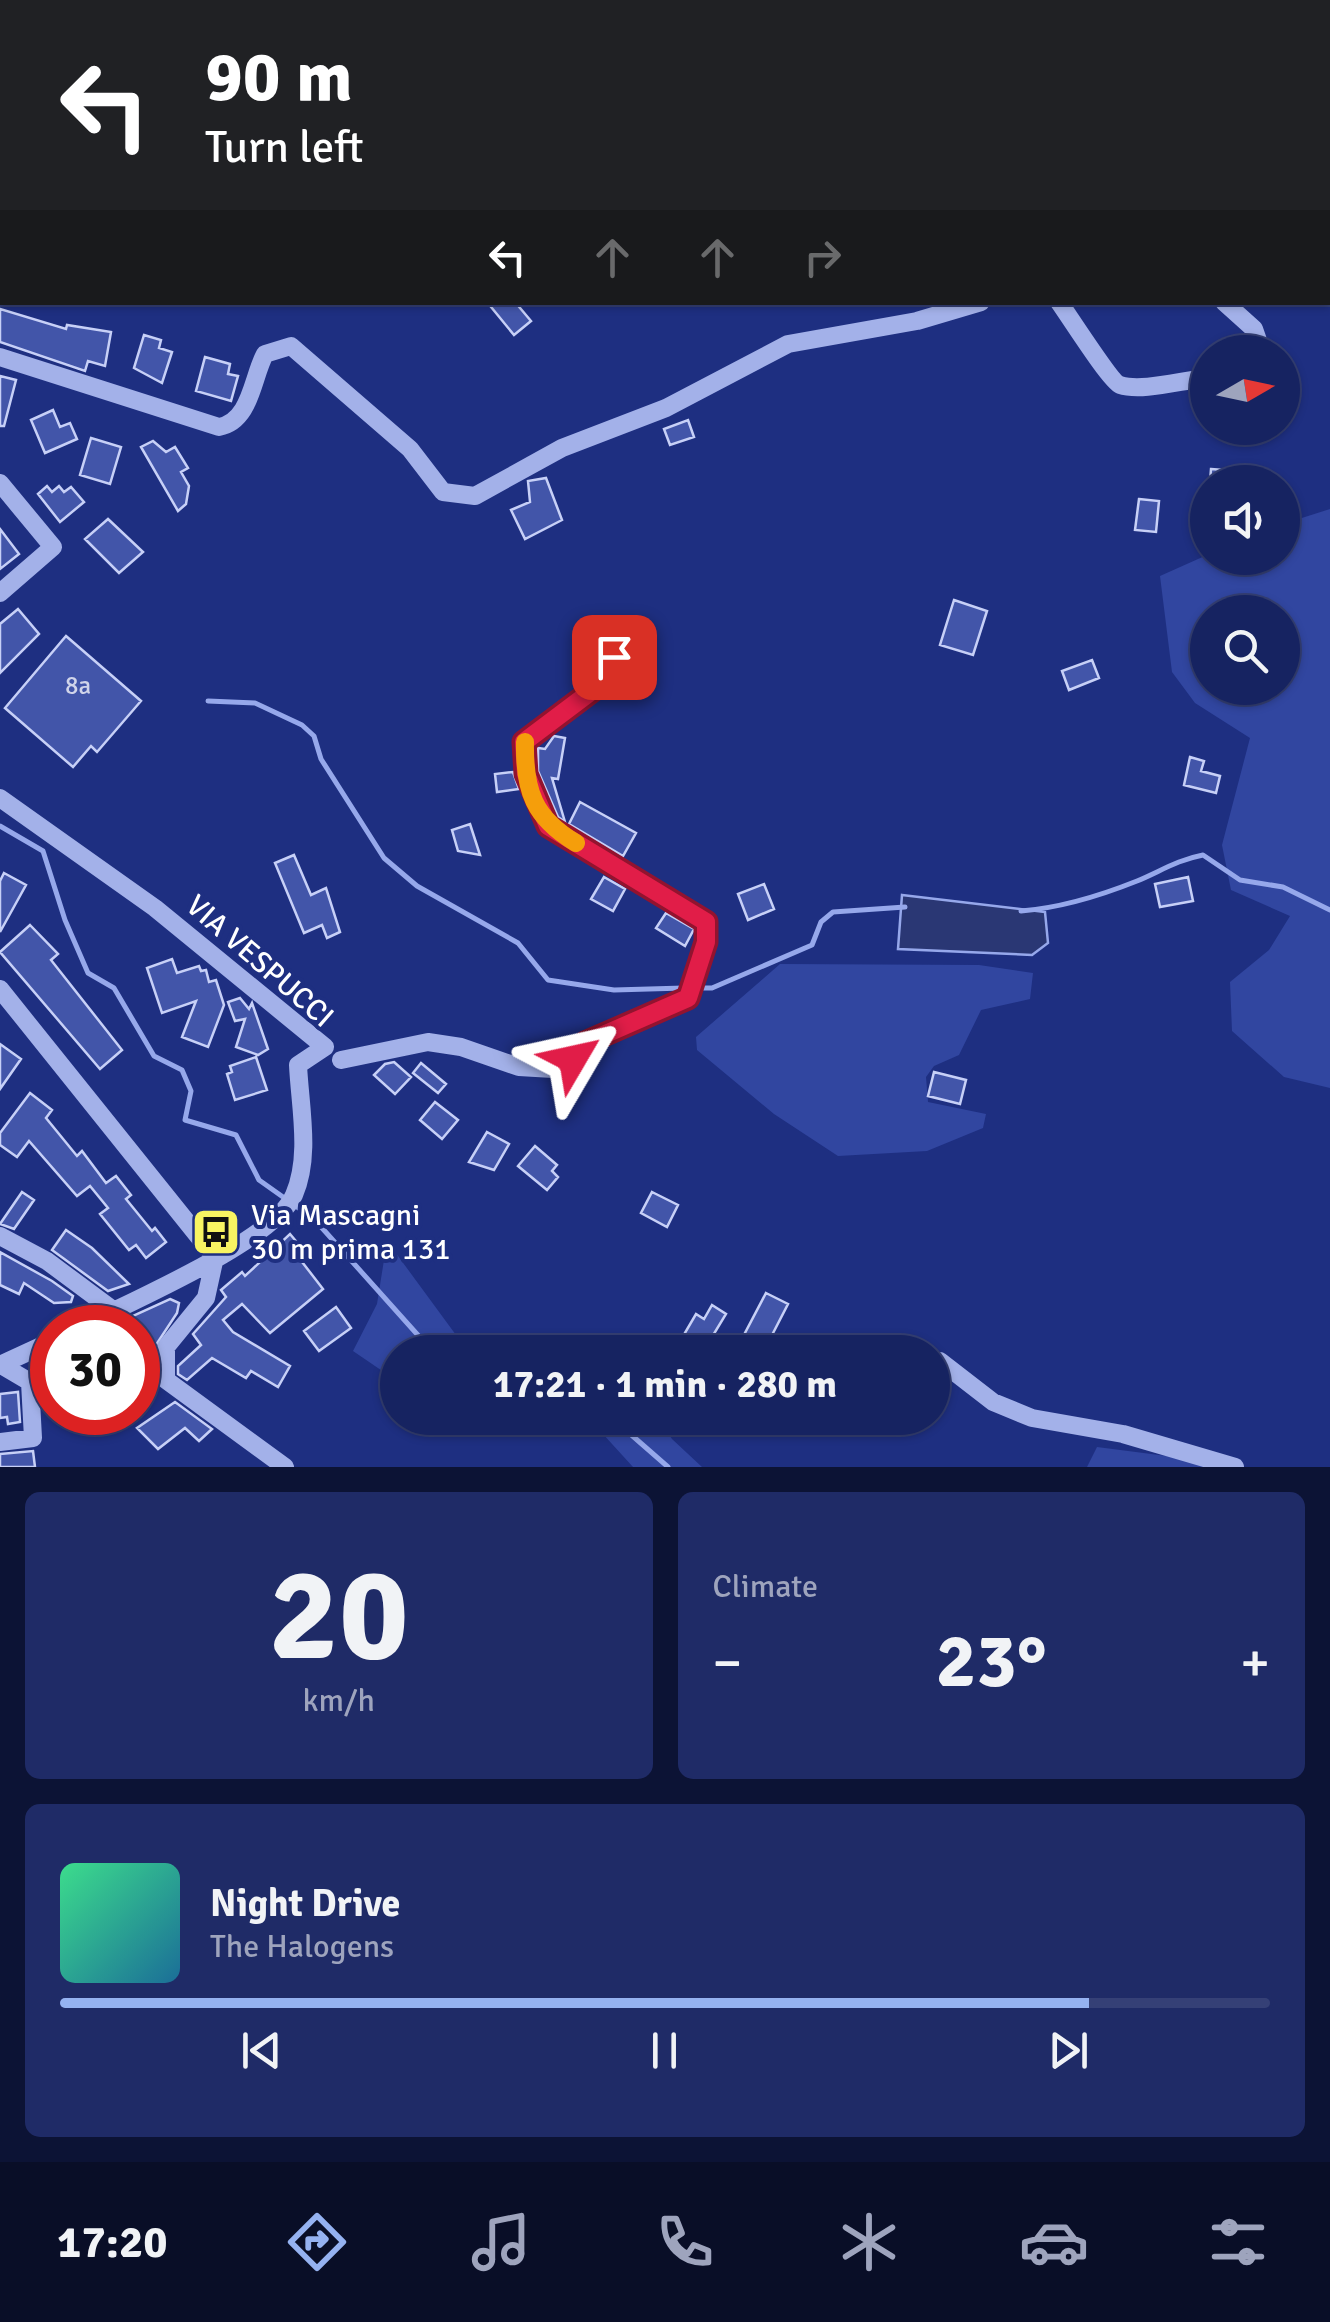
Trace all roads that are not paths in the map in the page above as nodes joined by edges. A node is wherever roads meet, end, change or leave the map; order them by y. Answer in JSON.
{"nodes":[{"id":1,"x":970,"y":305,"type":"edge"},
{"id":2,"x":1060,"y":305,"type":"edge"},
{"id":3,"x":1227,"y":305,"type":"edge"},
{"id":4,"x":1256,"y":335,"type":"edge"},
{"id":5,"x":0,"y":357,"type":"edge"},
{"id":6,"x":1190,"y":380,"type":"edge"},
{"id":7,"x":0,"y":483,"type":"edge"},
{"id":8,"x":0,"y":593,"type":"edge"},
{"id":9,"x":614,"y":657,"type":"dead end"},
{"id":10,"x":0,"y":798,"type":"edge"},
{"id":11,"x":0,"y":989,"type":"edge"},
{"id":12,"x":341,"y":1060,"type":"dead end"},
{"id":13,"x":0,"y":1236,"type":"edge"},
{"id":14,"x":215,"y":1258,"type":"junction"},
{"id":15,"x":106,"y":1305,"type":"edge"},
{"id":16,"x":123,"y":1305,"type":"edge"},
{"id":17,"x":30,"y":1351,"type":"edge"},
{"id":18,"x":0,"y":1365,"type":"edge"},
{"id":19,"x":950,"y":1369,"type":"edge"},
{"id":20,"x":0,"y":1442,"type":"edge"},
{"id":21,"x":286,"y":1467,"type":"edge"},
{"id":22,"x":1235,"y":1467,"type":"edge"}],
"edges":[{"from":1,"to":5,"type":"street"},
{"from":2,"to":6,"type":"street"},
{"from":3,"to":4,"type":"street"},
{"from":7,"to":8,"type":"street"},
{"from":9,"to":12,"type":"street"},
{"from":10,"to":14,"type":"street","name":"VIA VESPUCCI"},
{"from":11,"to":14,"type":"street"},
{"from":13,"to":15,"type":"street"},
{"from":14,"to":16,"type":"street"},
{"from":14,"to":21,"type":"street"},
{"from":17,"to":18,"type":"street"},
{"from":18,"to":20,"type":"street"},
{"from":19,"to":22,"type":"street"}]}
